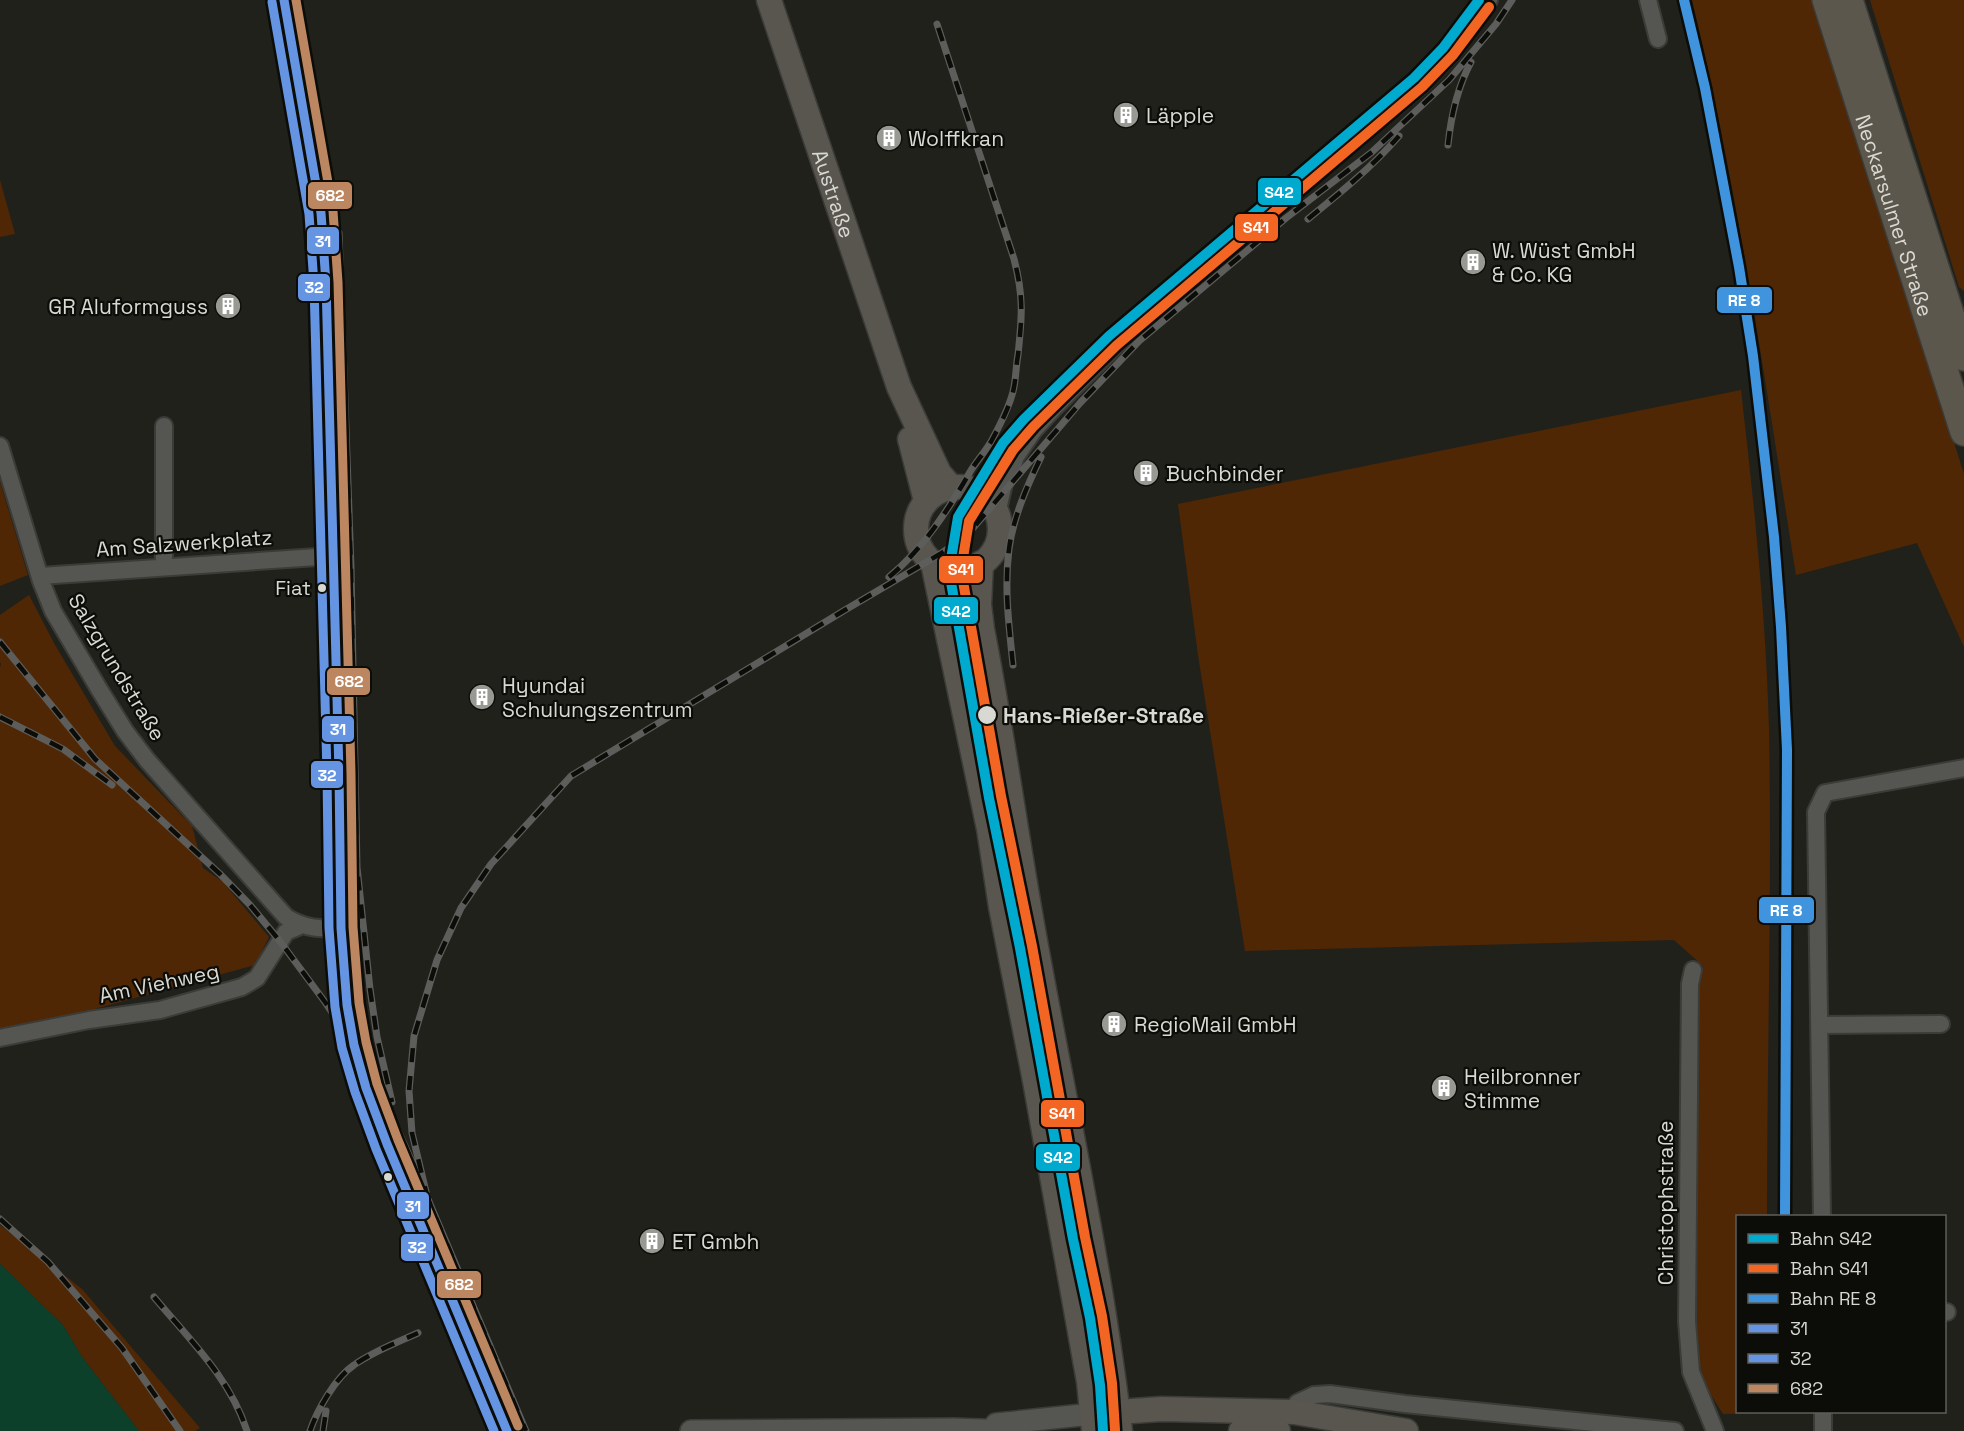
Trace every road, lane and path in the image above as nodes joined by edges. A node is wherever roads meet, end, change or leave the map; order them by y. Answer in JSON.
{"nodes":[{"id":1,"x":284,"y":0,"type":"edge"},
{"id":2,"x":770,"y":0,"type":"edge"},
{"id":3,"x":1489,"y":0,"type":"edge"},
{"id":4,"x":1648,"y":0,"type":"edge"},
{"id":5,"x":1826,"y":0,"type":"edge"},
{"id":6,"x":1849,"y":0,"type":"edge"},
{"id":7,"x":1658,"y":39,"type":"dead end"},
{"id":8,"x":1964,"y":357,"type":"edge"},
{"id":9,"x":899,"y":387,"type":"junction"},
{"id":10,"x":164,"y":426,"type":"dead end"},
{"id":11,"x":1964,"y":432,"type":"edge"},
{"id":12,"x":0,"y":446,"type":"edge"},
{"id":13,"x":1013,"y":461,"type":"junction"},
{"id":14,"x":961,"y":489,"type":"junction"},
{"id":15,"x":926,"y":501,"type":"junction"},
{"id":16,"x":997,"y":514,"type":"junction"},
{"id":17,"x":332,"y":556,"type":"junction"},
{"id":18,"x":933,"y":563,"type":"junction"},
{"id":19,"x":981,"y":563,"type":"junction"},
{"id":20,"x":164,"y":567,"type":"junction"},
{"id":21,"x":40,"y":576,"type":"junction"},
{"id":22,"x":1964,"y":768,"type":"edge"},
{"id":23,"x":300,"y":926,"type":"junction"},
{"id":24,"x":341,"y":928,"type":"junction"},
{"id":25,"x":1693,"y":970,"type":"dead end"},
{"id":26,"x":1941,"y":1024,"type":"dead end"},
{"id":27,"x":1819,"y":1025,"type":"junction"},
{"id":28,"x":0,"y":1038,"type":"edge"},
{"id":29,"x":1822,"y":1215,"type":"edge"},
{"id":30,"x":1294,"y":1412,"type":"junction"},
{"id":31,"x":1824,"y":1413,"type":"edge"},
{"id":32,"x":1119,"y":1421,"type":"edge"},
{"id":33,"x":1093,"y":1423,"type":"edge"},
{"id":34,"x":954,"y":1429,"type":"junction"},
{"id":35,"x":1265,"y":1430,"type":"edge"},
{"id":36,"x":507,"y":1431,"type":"edge"},
{"id":37,"x":691,"y":1431,"type":"edge"},
{"id":38,"x":1011,"y":1431,"type":"edge"},
{"id":39,"x":1241,"y":1431,"type":"edge"},
{"id":40,"x":1278,"y":1431,"type":"edge"},
{"id":41,"x":1407,"y":1431,"type":"edge"},
{"id":42,"x":1675,"y":1431,"type":"edge"},
{"id":43,"x":1716,"y":1431,"type":"edge"},
{"id":44,"x":1823,"y":1431,"type":"edge"}],
"edges":[{"from":1,"to":17,"type":"street"},
{"from":2,"to":9,"type":"main road","name":"Austraße"},
{"from":3,"to":13,"type":"street"},
{"from":4,"to":7,"type":"street"},
{"from":5,"to":11,"type":"main road","name":"Neckarsulmer Straße"},
{"from":6,"to":8,"type":"main road","name":"Neckarsulmer Straße"},
{"from":9,"to":14,"type":"main road","name":"Austraße"},
{"from":9,"to":15,"type":"main road","name":"Austraße"},
{"from":10,"to":20,"type":"street"},
{"from":12,"to":21,"type":"street","name":"Salzgrundstraße"},
{"from":13,"to":14,"type":"street"},
{"from":13,"to":16,"type":"street"},
{"from":14,"to":15,"type":"main road"},
{"from":14,"to":16,"type":"main road","name":"Austraße"},
{"from":15,"to":18,"type":"main road"},
{"from":16,"to":19,"type":"main road"},
{"from":17,"to":20,"type":"street","name":"Am Salzwerkplatz"},
{"from":17,"to":24,"type":"street"},
{"from":18,"to":19,"type":"main road"},
{"from":18,"to":33,"type":"main road"},
{"from":19,"to":32,"type":"main road"},
{"from":20,"to":21,"type":"street","name":"Am Salzwerkplatz"},
{"from":21,"to":23,"type":"street","name":"Salzgrundstraße"},
{"from":22,"to":27,"type":"street"},
{"from":23,"to":24,"type":"street"},
{"from":23,"to":28,"type":"street","name":"Am Viehweg"},
{"from":24,"to":36,"type":"street"},
{"from":25,"to":43,"type":"street","name":"Christophstraße"},
{"from":26,"to":27,"type":"street"},
{"from":27,"to":29,"type":"street"},
{"from":30,"to":32,"type":"main road"},
{"from":30,"to":41,"type":"main road"},
{"from":30,"to":42,"type":"street"},
{"from":31,"to":44,"type":"street"},
{"from":32,"to":33,"type":"main road"},
{"from":33,"to":34,"type":"street"},
{"from":34,"to":37,"type":"street"},
{"from":34,"to":38,"type":"street"},
{"from":35,"to":39,"type":"main road"},
{"from":35,"to":40,"type":"main road"}]}
